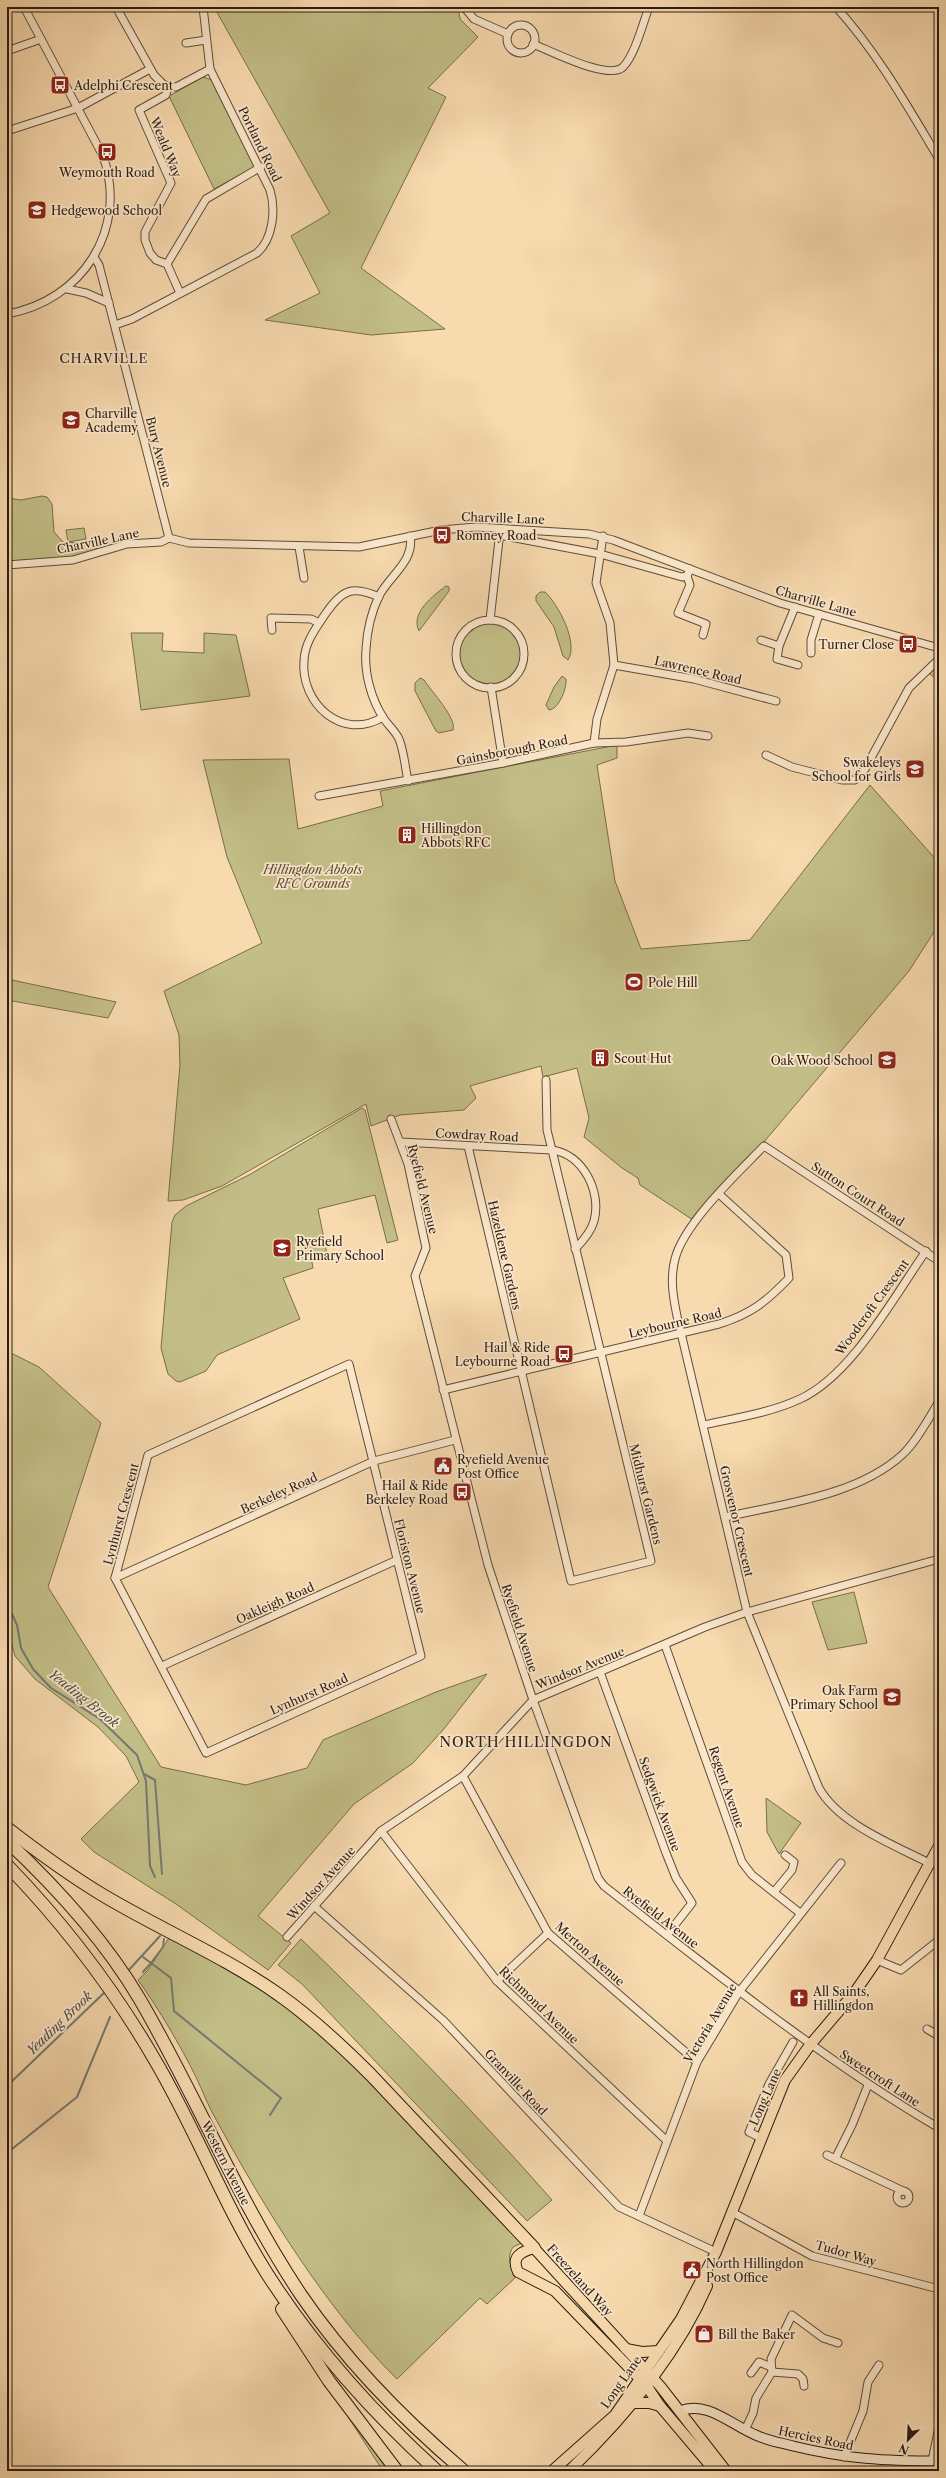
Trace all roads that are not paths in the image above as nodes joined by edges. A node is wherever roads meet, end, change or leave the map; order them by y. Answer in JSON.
{"nodes":[{"id":1,"x":24,"y":7,"type":"edge"},
{"id":2,"x":116,"y":7,"type":"edge"},
{"id":3,"x":203,"y":7,"type":"edge"},
{"id":4,"x":464,"y":7,"type":"edge"},
{"id":5,"x":649,"y":7,"type":"edge"},
{"id":6,"x":836,"y":7,"type":"edge"},
{"id":7,"x":934,"y":7,"type":"edge"},
{"id":8,"x":939,"y":11,"type":"edge"},
{"id":9,"x":508,"y":34,"type":"junction"},
{"id":10,"x":41,"y":39,"type":"junction"},
{"id":11,"x":206,"y":40,"type":"junction"},
{"id":12,"x":186,"y":43,"type":"dead end"},
{"id":13,"x":533,"y":44,"type":"junction"},
{"id":14,"x":7,"y":51,"type":"edge"},
{"id":15,"x":150,"y":69,"type":"junction"},
{"id":16,"x":210,"y":69,"type":"junction"},
{"id":17,"x":168,"y":87,"type":"junction"},
{"id":18,"x":78,"y":108,"type":"junction"},
{"id":19,"x":7,"y":131,"type":"edge"},
{"id":20,"x":939,"y":159,"type":"edge"},
{"id":21,"x":261,"y":167,"type":"junction"},
{"id":22,"x":94,"y":257,"type":"junction"},
{"id":23,"x":167,"y":264,"type":"junction"},
{"id":24,"x":67,"y":289,"type":"junction"},
{"id":25,"x":180,"y":293,"type":"junction"},
{"id":26,"x":109,"y":303,"type":"junction"},
{"id":27,"x":7,"y":314,"type":"edge"},
{"id":28,"x":115,"y":325,"type":"junction"},
{"id":29,"x":500,"y":527,"type":"junction"},
{"id":30,"x":499,"y":535,"type":"junction"},
{"id":31,"x":410,"y":536,"type":"junction"},
{"id":32,"x":603,"y":536,"type":"junction"},
{"id":33,"x":169,"y":538,"type":"junction"},
{"id":34,"x":299,"y":547,"type":"junction"},
{"id":35,"x":600,"y":554,"type":"junction"},
{"id":36,"x":7,"y":565,"type":"edge"},
{"id":37,"x":689,"y":573,"type":"junction"},
{"id":38,"x":304,"y":578,"type":"dead end"},
{"id":39,"x":379,"y":597,"type":"junction"},
{"id":40,"x":795,"y":608,"type":"junction"},
{"id":41,"x":819,"y":614,"type":"junction"},
{"id":42,"x":490,"y":620,"type":"junction"},
{"id":43,"x":319,"y":623,"type":"junction"},
{"id":44,"x":272,"y":630,"type":"dead end"},
{"id":45,"x":703,"y":634,"type":"dead end"},
{"id":46,"x":761,"y":640,"type":"dead end"},
{"id":47,"x":779,"y":646,"type":"junction"},
{"id":48,"x":939,"y":648,"type":"edge"},
{"id":49,"x":811,"y":654,"type":"dead end"},
{"id":50,"x":939,"y":659,"type":"edge"},
{"id":51,"x":614,"y":665,"type":"junction"},
{"id":52,"x":798,"y":665,"type":"dead end"},
{"id":53,"x":491,"y":687,"type":"junction"},
{"id":54,"x":776,"y":701,"type":"dead end"},
{"id":55,"x":383,"y":717,"type":"junction"},
{"id":56,"x":708,"y":736,"type":"dead end"},
{"id":57,"x":594,"y":743,"type":"junction"},
{"id":58,"x":766,"y":755,"type":"dead end"},
{"id":59,"x":503,"y":763,"type":"junction"},
{"id":60,"x":408,"y":781,"type":"junction"},
{"id":61,"x":319,"y":796,"type":"dead end"},
{"id":62,"x":546,"y":1080,"type":"dead end"},
{"id":63,"x":390,"y":1119,"type":"dead end"},
{"id":64,"x":401,"y":1142,"type":"junction"},
{"id":65,"x":468,"y":1146,"type":"junction"},
{"id":66,"x":764,"y":1146,"type":"joint"},
{"id":67,"x":552,"y":1150,"type":"junction"},
{"id":68,"x":719,"y":1194,"type":"junction"},
{"id":69,"x":575,"y":1249,"type":"junction"},
{"id":70,"x":926,"y":1251,"type":"junction"},
{"id":71,"x":939,"y":1261,"type":"edge"},
{"id":72,"x":681,"y":1333,"type":"junction"},
{"id":73,"x":600,"y":1351,"type":"junction"},
{"id":74,"x":349,"y":1364,"type":"joint"},
{"id":75,"x":521,"y":1370,"type":"junction"},
{"id":76,"x":443,"y":1390,"type":"junction"},
{"id":77,"x":939,"y":1402,"type":"edge"},
{"id":78,"x":703,"y":1425,"type":"junction"},
{"id":79,"x":455,"y":1440,"type":"junction"},
{"id":80,"x":374,"y":1461,"type":"junction"},
{"id":81,"x":724,"y":1517,"type":"junction"},
{"id":82,"x":939,"y":1559,"type":"edge"},
{"id":83,"x":397,"y":1560,"type":"junction"},
{"id":84,"x":115,"y":1578,"type":"junction"},
{"id":85,"x":747,"y":1612,"type":"junction"},
{"id":86,"x":665,"y":1645,"type":"junction"},
{"id":87,"x":421,"y":1656,"type":"joint"},
{"id":88,"x":162,"y":1666,"type":"junction"},
{"id":89,"x":600,"y":1672,"type":"junction"},
{"id":90,"x":533,"y":1700,"type":"junction"},
{"id":91,"x":206,"y":1753,"type":"joint"},
{"id":92,"x":463,"y":1776,"type":"junction"},
{"id":93,"x":7,"y":1828,"type":"edge"},
{"id":94,"x":381,"y":1832,"type":"junction"},
{"id":95,"x":7,"y":1841,"type":"edge"},
{"id":96,"x":939,"y":1846,"type":"edge"},
{"id":97,"x":785,"y":1855,"type":"dead end"},
{"id":98,"x":841,"y":1863,"type":"dead end"},
{"id":99,"x":930,"y":1863,"type":"junction"},
{"id":100,"x":7,"y":1865,"type":"edge"},
{"id":101,"x":774,"y":1892,"type":"junction"},
{"id":102,"x":314,"y":1906,"type":"junction"},
{"id":103,"x":800,"y":1913,"type":"junction"},
{"id":104,"x":548,"y":1933,"type":"junction"},
{"id":105,"x":667,"y":1935,"type":"junction"},
{"id":106,"x":287,"y":1937,"type":"dead end"},
{"id":107,"x":939,"y":1940,"type":"edge"},
{"id":108,"x":877,"y":1960,"type":"junction"},
{"id":109,"x":497,"y":1981,"type":"junction"},
{"id":110,"x":739,"y":1992,"type":"junction"},
{"id":111,"x":927,"y":2029,"type":"dead end"},
{"id":112,"x":939,"y":2036,"type":"edge"},
{"id":113,"x":793,"y":2042,"type":"dead end"},
{"id":114,"x":810,"y":2045,"type":"junction"},
{"id":115,"x":697,"y":2062,"type":"junction"},
{"id":116,"x":868,"y":2085,"type":"junction"},
{"id":117,"x":939,"y":2128,"type":"edge"},
{"id":118,"x":761,"y":2138,"type":"junction"},
{"id":119,"x":668,"y":2141,"type":"junction"},
{"id":120,"x":827,"y":2155,"type":"dead end"},
{"id":121,"x":835,"y":2159,"type":"junction"},
{"id":122,"x":903,"y":2191,"type":"dead end"},
{"id":123,"x":732,"y":2212,"type":"junction"},
{"id":124,"x":639,"y":2216,"type":"junction"},
{"id":125,"x":244,"y":2235,"type":"junction"},
{"id":126,"x":534,"y":2248,"type":"junction"},
{"id":127,"x":716,"y":2252,"type":"junction"},
{"id":128,"x":939,"y":2289,"type":"edge"},
{"id":129,"x":838,"y":2343,"type":"dead end"},
{"id":130,"x":626,"y":2349,"type":"junction"},
{"id":131,"x":659,"y":2351,"type":"junction"},
{"id":132,"x":878,"y":2365,"type":"dead end"},
{"id":133,"x":771,"y":2370,"type":"junction"},
{"id":134,"x":751,"y":2374,"type":"dead end"},
{"id":135,"x":645,"y":2378,"type":"junction"},
{"id":136,"x":804,"y":2386,"type":"dead end"},
{"id":137,"x":633,"y":2403,"type":"junction"},
{"id":138,"x":660,"y":2406,"type":"junction"},
{"id":139,"x":696,"y":2408,"type":"junction"},
{"id":140,"x":680,"y":2411,"type":"junction"},
{"id":141,"x":689,"y":2422,"type":"junction"},
{"id":142,"x":939,"y":2427,"type":"edge"},
{"id":143,"x":745,"y":2430,"type":"junction"},
{"id":144,"x":844,"y":2457,"type":"junction"},
{"id":145,"x":936,"y":2461,"type":"edge"},
{"id":146,"x":397,"y":2471,"type":"edge"},
{"id":147,"x":437,"y":2471,"type":"edge"},
{"id":148,"x":464,"y":2471,"type":"edge"},
{"id":149,"x":552,"y":2471,"type":"edge"},
{"id":150,"x":569,"y":2471,"type":"edge"},
{"id":151,"x":715,"y":2471,"type":"edge"},
{"id":152,"x":726,"y":2471,"type":"edge"}],
"edges":[{"from":1,"to":10,"type":"street"},
{"from":2,"to":15,"type":"street"},
{"from":3,"to":11,"type":"street","name":"Portland Road"},
{"from":4,"to":9,"type":"street"},
{"from":5,"to":13,"type":"street"},
{"from":6,"to":20,"type":"street"},
{"from":7,"to":8,"type":"street"},
{"from":9,"to":13,"type":"street"},
{"from":9,"to":13,"type":"street"},
{"from":10,"to":14,"type":"street"},
{"from":10,"to":18,"type":"street"},
{"from":11,"to":12,"type":"street"},
{"from":11,"to":16,"type":"street","name":"Portland Road"},
{"from":15,"to":17,"type":"street"},
{"from":15,"to":18,"type":"street"},
{"from":16,"to":17,"type":"street"},
{"from":16,"to":21,"type":"street","name":"Portland Road"},
{"from":17,"to":23,"type":"street","name":"Weald Way"},
{"from":18,"to":19,"type":"street"},
{"from":18,"to":22,"type":"street"},
{"from":21,"to":23,"type":"street"},
{"from":21,"to":25,"type":"street","name":"Portland Road"},
{"from":22,"to":24,"type":"street"},
{"from":22,"to":26,"type":"street","name":"Bury Avenue"},
{"from":23,"to":25,"type":"street"},
{"from":24,"to":26,"type":"street"},
{"from":24,"to":27,"type":"street"},
{"from":25,"to":28,"type":"street","name":"Portland Road"},
{"from":26,"to":28,"type":"street","name":"Bury Avenue"},
{"from":28,"to":33,"type":"street","name":"Bury Avenue"},
{"from":29,"to":30,"type":"street"},
{"from":29,"to":31,"type":"street","name":"Charville Lane"},
{"from":29,"to":32,"type":"street","name":"Charville Lane"},
{"from":30,"to":35,"type":"street"},
{"from":30,"to":42,"type":"street"},
{"from":31,"to":34,"type":"street","name":"Charville Lane"},
{"from":31,"to":39,"type":"street"},
{"from":32,"to":35,"type":"street"},
{"from":32,"to":37,"type":"street","name":"Charville Lane"},
{"from":33,"to":34,"type":"street","name":"Charville Lane"},
{"from":33,"to":36,"type":"street","name":"Charville Lane"},
{"from":34,"to":38,"type":"street"},
{"from":35,"to":37,"type":"street"},
{"from":35,"to":51,"type":"street"},
{"from":37,"to":40,"type":"street","name":"Charville Lane"},
{"from":37,"to":45,"type":"street"},
{"from":39,"to":43,"type":"street"},
{"from":39,"to":55,"type":"street"},
{"from":40,"to":41,"type":"street","name":"Charville Lane"},
{"from":40,"to":47,"type":"street"},
{"from":41,"to":48,"type":"street","name":"Charville Lane"},
{"from":41,"to":49,"type":"street"},
{"from":42,"to":53,"type":"street"},
{"from":42,"to":53,"type":"street"},
{"from":43,"to":44,"type":"street"},
{"from":43,"to":55,"type":"street"},
{"from":46,"to":47,"type":"street"},
{"from":47,"to":52,"type":"street"},
{"from":50,"to":58,"type":"street"},
{"from":51,"to":54,"type":"street","name":"Lawrence Road"},
{"from":51,"to":57,"type":"street"},
{"from":53,"to":59,"type":"street"},
{"from":55,"to":60,"type":"street"},
{"from":56,"to":57,"type":"street","name":"Gainsborough Road"},
{"from":57,"to":59,"type":"street","name":"Gainsborough Road"},
{"from":59,"to":60,"type":"street","name":"Gainsborough Road"},
{"from":60,"to":61,"type":"street","name":"Gainsborough Road"},
{"from":62,"to":67,"type":"street"},
{"from":63,"to":64,"type":"street","name":"Ryefield Avenue"},
{"from":64,"to":65,"type":"street","name":"Cowdray Road"},
{"from":64,"to":76,"type":"street","name":"Ryefield Avenue"},
{"from":65,"to":67,"type":"street","name":"Cowdray Road"},
{"from":65,"to":75,"type":"street","name":"Hazeldene Gardens"},
{"from":66,"to":68,"type":"street","name":"Grosvenor Crescent"},
{"from":66,"to":70,"type":"street","name":"Sutton Court Road"},
{"from":67,"to":69,"type":"street"},
{"from":67,"to":69,"type":"street","name":"Cowdray Road"},
{"from":68,"to":72,"type":"street","name":"Grosvenor Crescent"},
{"from":68,"to":72,"type":"street","name":"Leybourne Road"},
{"from":69,"to":73,"type":"street"},
{"from":70,"to":71,"type":"street","name":"Sutton Court Road"},
{"from":70,"to":78,"type":"street","name":"Woodcroft Crescent"},
{"from":72,"to":73,"type":"street","name":"Leybourne Road"},
{"from":72,"to":78,"type":"street","name":"Grosvenor Crescent"},
{"from":73,"to":75,"type":"street","name":"Leybourne Road"},
{"from":73,"to":75,"type":"street","name":"Midhurst Gardens"},
{"from":74,"to":80,"type":"street","name":"Floriston Avenue"},
{"from":74,"to":84,"type":"street","name":"Lynhurst Crescent"},
{"from":75,"to":76,"type":"street","name":"Leybourne Road"},
{"from":76,"to":79,"type":"street","name":"Ryefield Avenue"},
{"from":77,"to":81,"type":"street"},
{"from":78,"to":81,"type":"street","name":"Grosvenor Crescent"},
{"from":79,"to":80,"type":"street","name":"Berkeley Road"},
{"from":79,"to":90,"type":"street","name":"Ryefield Avenue"},
{"from":80,"to":83,"type":"street","name":"Floriston Avenue"},
{"from":80,"to":84,"type":"street","name":"Berkeley Road"},
{"from":81,"to":85,"type":"street","name":"Grosvenor Crescent"},
{"from":82,"to":85,"type":"street","name":"Windsor Avenue"},
{"from":83,"to":87,"type":"street","name":"Floriston Avenue"},
{"from":83,"to":88,"type":"street","name":"Oakleigh Road"},
{"from":84,"to":88,"type":"street","name":"Lynhurst Crescent"},
{"from":85,"to":86,"type":"street","name":"Windsor Avenue"},
{"from":85,"to":99,"type":"street","name":"Grosvenor Crescent"},
{"from":86,"to":89,"type":"street","name":"Windsor Avenue"},
{"from":86,"to":101,"type":"street","name":"Regent Avenue"},
{"from":87,"to":91,"type":"street","name":"Lynhurst Road"},
{"from":88,"to":91,"type":"street","name":"Lynhurst Crescent"},
{"from":89,"to":90,"type":"street","name":"Windsor Avenue"},
{"from":89,"to":105,"type":"street","name":"Sedgwick Avenue"},
{"from":90,"to":92,"type":"street","name":"Windsor Avenue"},
{"from":90,"to":105,"type":"street","name":"Ryefield Avenue"},
{"from":92,"to":94,"type":"street","name":"Windsor Avenue"},
{"from":92,"to":104,"type":"street","name":"Merton Avenue"},
{"from":93,"to":126,"type":"highway"},
{"from":94,"to":102,"type":"street","name":"Windsor Avenue"},
{"from":94,"to":109,"type":"street","name":"Richmond Avenue"},
{"from":95,"to":148,"type":"highway","name":"Western Avenue"},
{"from":96,"to":99,"type":"main road","name":"Long Lane"},
{"from":97,"to":101,"type":"street"},
{"from":98,"to":103,"type":"street","name":"Victoria Avenue"},
{"from":99,"to":108,"type":"main road","name":"Long Lane"},
{"from":100,"to":125,"type":"highway","name":"Western Avenue"},
{"from":101,"to":103,"type":"street","name":"Regent Avenue"},
{"from":102,"to":106,"type":"street","name":"Windsor Avenue"},
{"from":102,"to":124,"type":"street","name":"Granville Road"},
{"from":103,"to":110,"type":"street","name":"Victoria Avenue"},
{"from":104,"to":109,"type":"street"},
{"from":104,"to":115,"type":"street","name":"Merton Avenue"},
{"from":105,"to":110,"type":"street","name":"Ryefield Avenue"},
{"from":107,"to":108,"type":"street"},
{"from":108,"to":114,"type":"main road","name":"Long Lane"},
{"from":109,"to":119,"type":"street","name":"Richmond Avenue"},
{"from":110,"to":114,"type":"street","name":"Ryefield Avenue"},
{"from":110,"to":115,"type":"street","name":"Victoria Avenue"},
{"from":111,"to":112,"type":"street"},
{"from":113,"to":118,"type":"street"},
{"from":114,"to":116,"type":"street","name":"Sweetcroft Lane"},
{"from":114,"to":118,"type":"main road","name":"Long Lane"},
{"from":115,"to":119,"type":"street","name":"Victoria Avenue"},
{"from":116,"to":117,"type":"street","name":"Sweetcroft Lane"},
{"from":116,"to":121,"type":"street"},
{"from":118,"to":123,"type":"main road","name":"Long Lane"},
{"from":119,"to":124,"type":"street","name":"Victoria Avenue"},
{"from":120,"to":121,"type":"street"},
{"from":121,"to":122,"type":"street"},
{"from":123,"to":127,"type":"main road","name":"Long Lane"},
{"from":123,"to":128,"type":"street","name":"Tudor Way"},
{"from":124,"to":127,"type":"street","name":"Granville Road"},
{"from":125,"to":146,"type":"highway"},
{"from":125,"to":147,"type":"highway","name":"Western Avenue"},
{"from":126,"to":130,"type":"main road","name":"Freezeland Way"},
{"from":126,"to":135,"type":"main road","name":"Freezeland Way"},
{"from":127,"to":131,"type":"main road","name":"Long Lane"},
{"from":127,"to":135,"type":"main road","name":"Long Lane"},
{"from":129,"to":133,"type":"street"},
{"from":130,"to":131,"type":"main road"},
{"from":130,"to":135,"type":"main road","name":"Freezeland Way"},
{"from":131,"to":135,"type":"main road","name":"Long Lane"},
{"from":132,"to":144,"type":"street"},
{"from":133,"to":134,"type":"street"},
{"from":133,"to":136,"type":"street"},
{"from":133,"to":143,"type":"street"},
{"from":135,"to":137,"type":"main road","name":"Long Lane"},
{"from":135,"to":138,"type":"main road"},
{"from":135,"to":140,"type":"main road"},
{"from":135,"to":149,"type":"main road","name":"Long Lane"},
{"from":137,"to":138,"type":"main road"},
{"from":137,"to":150,"type":"main road","name":"Long Lane"},
{"from":138,"to":151,"type":"main road"},
{"from":139,"to":140,"type":"street","name":"Hercies Road"},
{"from":139,"to":141,"type":"street"},
{"from":139,"to":143,"type":"street","name":"Hercies Road"},
{"from":140,"to":141,"type":"main road"},
{"from":141,"to":152,"type":"main road"},
{"from":142,"to":145,"type":"street"},
{"from":143,"to":144,"type":"street","name":"Hercies Road"},
{"from":144,"to":145,"type":"street","name":"Hercies Road"}]}
